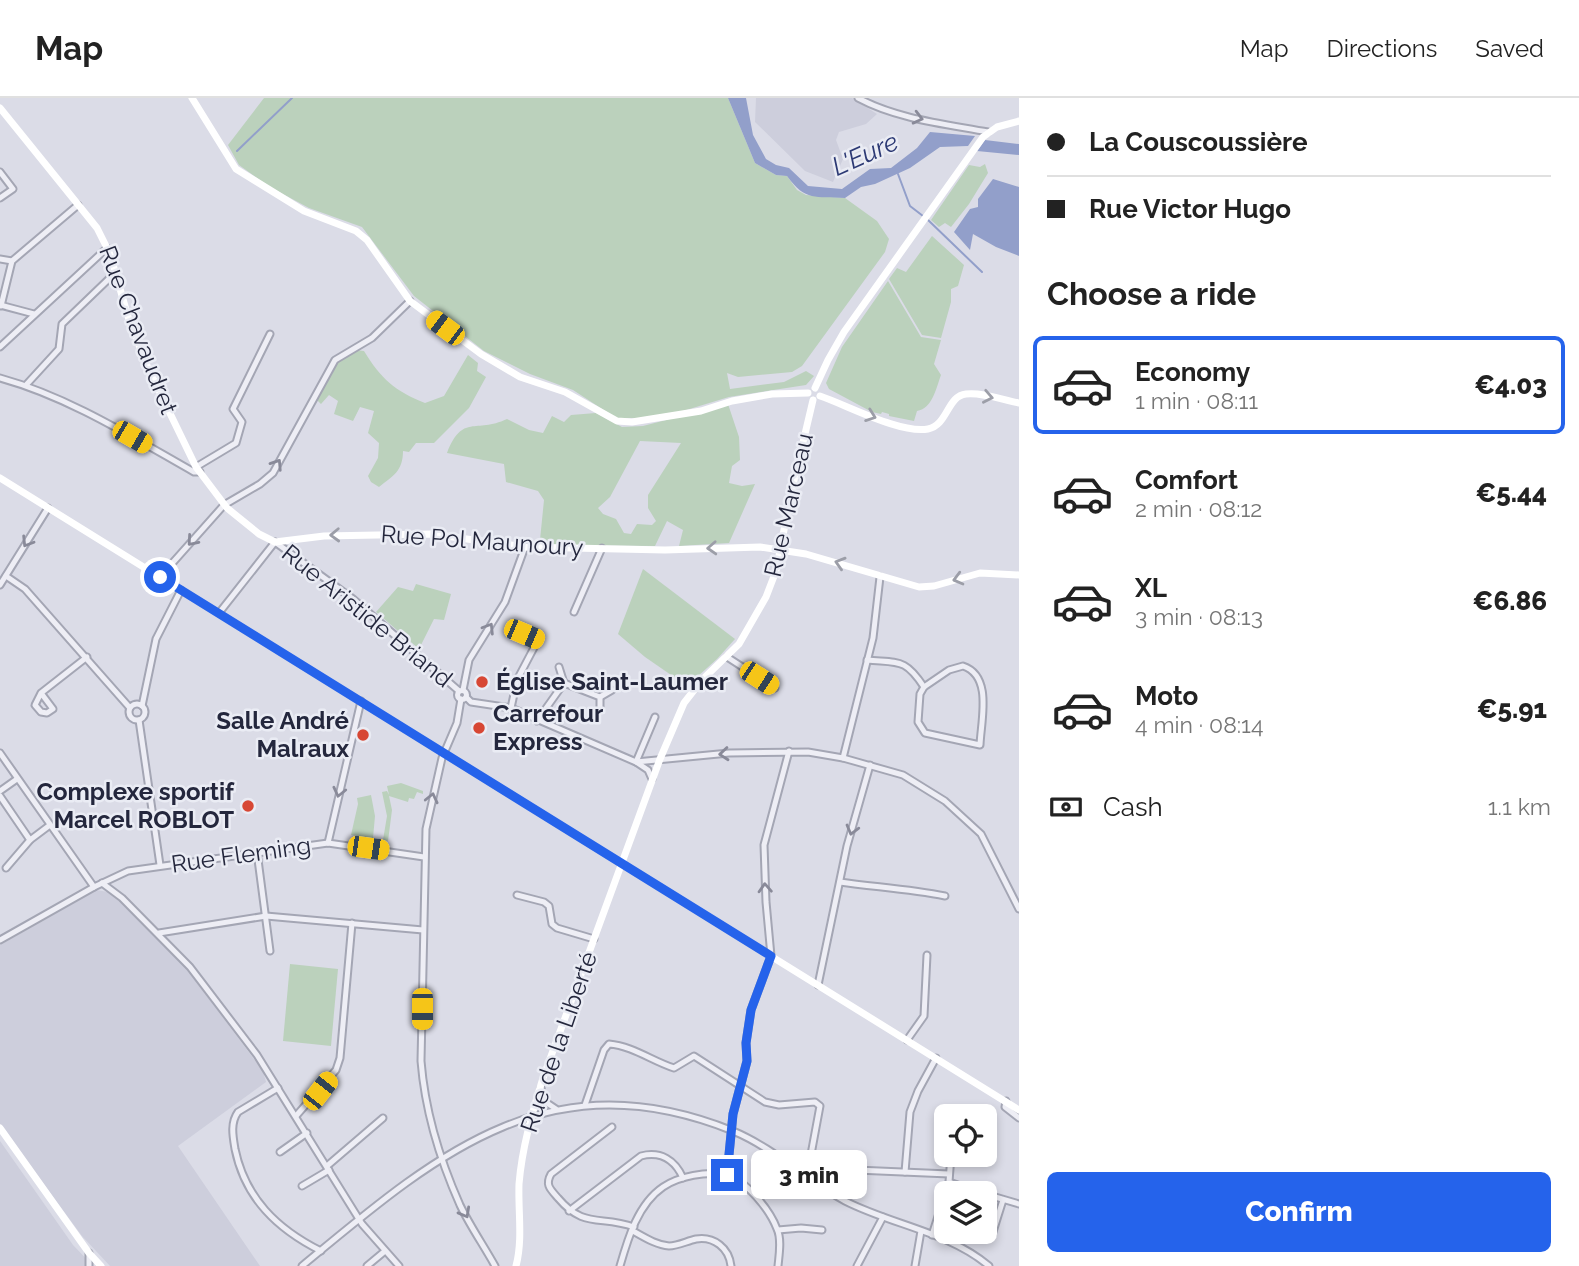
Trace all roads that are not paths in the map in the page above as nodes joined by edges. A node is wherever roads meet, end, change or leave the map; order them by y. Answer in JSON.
{"nodes":[{"id":1,"x":192,"y":98,"type":"edge"},
{"id":2,"x":858,"y":98,"type":"edge"},
{"id":3,"x":1,"y":110,"type":"edge"},
{"id":4,"x":1019,"y":121,"type":"edge"},
{"id":5,"x":985,"y":135,"type":"junction"},
{"id":6,"x":0,"y":173,"type":"edge"},
{"id":7,"x":0,"y":198,"type":"edge"},
{"id":8,"x":80,"y":207,"type":"junction"},
{"id":9,"x":107,"y":248,"type":"junction"},
{"id":10,"x":0,"y":259,"type":"edge"},
{"id":11,"x":12,"y":261,"type":"junction"},
{"id":12,"x":115,"y":274,"type":"junction"},
{"id":13,"x":410,"y":301,"type":"junction"},
{"id":14,"x":1,"y":306,"type":"edge"},
{"id":15,"x":34,"y":314,"type":"junction"},
{"id":16,"x":270,"y":334,"type":"dead end"},
{"id":17,"x":0,"y":347,"type":"edge"},
{"id":18,"x":0,"y":378,"type":"edge"},
{"id":19,"x":26,"y":386,"type":"junction"},
{"id":20,"x":814,"y":394,"type":"junction"},
{"id":21,"x":1019,"y":403,"type":"edge"},
{"id":22,"x":198,"y":469,"type":"junction"},
{"id":23,"x":0,"y":478,"type":"edge"},
{"id":24,"x":224,"y":505,"type":"junction"},
{"id":25,"x":48,"y":508,"type":"junction"},
{"id":26,"x":275,"y":542,"type":"junction"},
{"id":27,"x":525,"y":547,"type":"junction"},
{"id":28,"x":602,"y":548,"type":"junction"},
{"id":29,"x":780,"y":549,"type":"junction"},
{"id":30,"x":1019,"y":575,"type":"edge"},
{"id":31,"x":6,"y":576,"type":"junction"},
{"id":32,"x":160,"y":577,"type":"junction"},
{"id":33,"x":880,"y":577,"type":"junction"},
{"id":34,"x":0,"y":585,"type":"edge"},
{"id":35,"x":181,"y":590,"type":"junction"},
{"id":36,"x":574,"y":612,"type":"dead end"},
{"id":37,"x":219,"y":613,"type":"junction"},
{"id":38,"x":524,"y":634,"type":"dead end"},
{"id":39,"x":87,"y":657,"type":"junction"},
{"id":40,"x":727,"y":657,"type":"junction"},
{"id":41,"x":867,"y":660,"type":"junction"},
{"id":42,"x":559,"y":667,"type":"dead end"},
{"id":43,"x":564,"y":683,"type":"junction"},
{"id":44,"x":924,"y":687,"type":"junction"},
{"id":45,"x":775,"y":688,"type":"dead end"},
{"id":46,"x":461,"y":690,"type":"junction"},
{"id":47,"x":612,"y":690,"type":"dead end"},
{"id":48,"x":41,"y":693,"type":"dead end"},
{"id":49,"x":600,"y":697,"type":"junction"},
{"id":50,"x":463,"y":698,"type":"junction"},
{"id":51,"x":361,"y":701,"type":"junction"},
{"id":52,"x":142,"y":706,"type":"junction"},
{"id":53,"x":130,"y":708,"type":"junction"},
{"id":54,"x":511,"y":708,"type":"junction"},
{"id":55,"x":600,"y":710,"type":"dead end"},
{"id":56,"x":655,"y":717,"type":"dead end"},
{"id":57,"x":139,"y":720,"type":"junction"},
{"id":58,"x":537,"y":720,"type":"junction"},
{"id":59,"x":789,"y":751,"type":"junction"},
{"id":60,"x":0,"y":753,"type":"edge"},
{"id":61,"x":444,"y":753,"type":"junction"},
{"id":62,"x":843,"y":758,"type":"junction"},
{"id":63,"x":660,"y":759,"type":"junction"},
{"id":64,"x":636,"y":762,"type":"junction"},
{"id":65,"x":870,"y":765,"type":"junction"},
{"id":66,"x":17,"y":779,"type":"junction"},
{"id":67,"x":652,"y":782,"type":"junction"},
{"id":68,"x":0,"y":793,"type":"edge"},
{"id":69,"x":50,"y":825,"type":"junction"},
{"id":70,"x":30,"y":840,"type":"junction"},
{"id":71,"x":328,"y":843,"type":"junction"},
{"id":72,"x":257,"y":852,"type":"junction"},
{"id":73,"x":424,"y":857,"type":"junction"},
{"id":74,"x":623,"y":864,"type":"junction"},
{"id":75,"x":160,"y":865,"type":"junction"},
{"id":76,"x":6,"y":868,"type":"dead end"},
{"id":77,"x":840,"y":881,"type":"junction"},
{"id":78,"x":102,"y":883,"type":"junction"},
{"id":79,"x":94,"y":887,"type":"junction"},
{"id":80,"x":517,"y":895,"type":"dead end"},
{"id":81,"x":945,"y":896,"type":"dead end"},
{"id":82,"x":1019,"y":909,"type":"edge"},
{"id":83,"x":266,"y":916,"type":"junction"},
{"id":84,"x":352,"y":923,"type":"junction"},
{"id":85,"x":423,"y":930,"type":"junction"},
{"id":86,"x":159,"y":933,"type":"junction"},
{"id":87,"x":594,"y":939,"type":"junction"},
{"id":88,"x":0,"y":940,"type":"edge"},
{"id":89,"x":271,"y":951,"type":"dead end"},
{"id":90,"x":771,"y":956,"type":"junction"},
{"id":91,"x":927,"y":956,"type":"dead end"},
{"id":92,"x":818,"y":985,"type":"junction"},
{"id":93,"x":907,"y":1040,"type":"junction"},
{"id":94,"x":936,"y":1058,"type":"junction"},
{"id":95,"x":740,"y":1084,"type":"junction"},
{"id":96,"x":541,"y":1085,"type":"junction"},
{"id":97,"x":278,"y":1088,"type":"junction"},
{"id":98,"x":1006,"y":1101,"type":"junction"},
{"id":99,"x":585,"y":1105,"type":"junction"},
{"id":100,"x":556,"y":1109,"type":"junction"},
{"id":101,"x":1019,"y":1110,"type":"edge"},
{"id":102,"x":296,"y":1116,"type":"junction"},
{"id":103,"x":531,"y":1116,"type":"junction"},
{"id":104,"x":383,"y":1118,"type":"dead end"},
{"id":105,"x":1019,"y":1118,"type":"edge"},
{"id":106,"x":612,"y":1127,"type":"dead end"},
{"id":107,"x":0,"y":1128,"type":"edge"},
{"id":108,"x":732,"y":1130,"type":"junction"},
{"id":109,"x":307,"y":1133,"type":"junction"},
{"id":110,"x":280,"y":1152,"type":"dead end"},
{"id":111,"x":442,"y":1157,"type":"junction"},
{"id":112,"x":950,"y":1167,"type":"edge"},
{"id":113,"x":328,"y":1168,"type":"junction"},
{"id":114,"x":856,"y":1170,"type":"dead end"},
{"id":115,"x":905,"y":1172,"type":"junction"},
{"id":116,"x":949,"y":1174,"type":"junction"},
{"id":117,"x":727,"y":1175,"type":"junction"},
{"id":118,"x":807,"y":1176,"type":"junction"},
{"id":119,"x":683,"y":1178,"type":"junction"},
{"id":120,"x":949,"y":1181,"type":"edge"},
{"id":121,"x":302,"y":1186,"type":"dead end"},
{"id":122,"x":997,"y":1198,"type":"edge"},
{"id":123,"x":1003,"y":1200,"type":"junction"},
{"id":124,"x":1019,"y":1204,"type":"edge"},
{"id":125,"x":569,"y":1211,"type":"junction"},
{"id":126,"x":883,"y":1217,"type":"junction"},
{"id":127,"x":360,"y":1218,"type":"junction"},
{"id":128,"x":997,"y":1219,"type":"edge"},
{"id":129,"x":633,"y":1229,"type":"junction"},
{"id":130,"x":934,"y":1229,"type":"edge"},
{"id":131,"x":778,"y":1230,"type":"junction"},
{"id":132,"x":822,"y":1230,"type":"dead end"},
{"id":133,"x":921,"y":1231,"type":"junction"},
{"id":134,"x":932,"y":1235,"type":"junction"},
{"id":135,"x":321,"y":1251,"type":"junction"},
{"id":136,"x":385,"y":1251,"type":"junction"},
{"id":137,"x":89,"y":1253,"type":"junction"},
{"id":138,"x":89,"y":1266,"type":"edge"},
{"id":139,"x":101,"y":1266,"type":"edge"},
{"id":140,"x":302,"y":1266,"type":"edge"},
{"id":141,"x":367,"y":1266,"type":"edge"},
{"id":142,"x":399,"y":1266,"type":"edge"},
{"id":143,"x":495,"y":1266,"type":"edge"},
{"id":144,"x":516,"y":1266,"type":"edge"},
{"id":145,"x":620,"y":1266,"type":"edge"},
{"id":146,"x":731,"y":1266,"type":"edge"},
{"id":147,"x":778,"y":1266,"type":"edge"},
{"id":148,"x":857,"y":1266,"type":"edge"},
{"id":149,"x":915,"y":1266,"type":"edge"},
{"id":150,"x":989,"y":1266,"type":"edge"}],
"edges":[{"from":1,"to":13,"type":"street"},
{"from":2,"to":5,"type":"street","one_way":true},
{"from":3,"to":8,"type":"street","name":"Rue Chavaudret"},
{"from":4,"to":5,"type":"street"},
{"from":5,"to":20,"type":"street","name":"Rue Marceau"},
{"from":6,"to":7,"type":"street"},
{"from":8,"to":9,"type":"street","name":"Rue Chavaudret"},
{"from":8,"to":11,"type":"street"},
{"from":9,"to":12,"type":"street","name":"Rue Chavaudret"},
{"from":9,"to":15,"type":"street"},
{"from":10,"to":11,"type":"street"},
{"from":11,"to":14,"type":"street"},
{"from":12,"to":19,"type":"street"},
{"from":12,"to":22,"type":"street","name":"Rue Chavaudret"},
{"from":13,"to":20,"type":"street"},
{"from":24,"to":13,"type":"street","one_way":true},
{"from":14,"to":15,"type":"street"},
{"from":15,"to":17,"type":"street"},
{"from":16,"to":22,"type":"street"},
{"from":18,"to":19,"type":"street"},
{"from":19,"to":22,"type":"street"},
{"from":20,"to":21,"type":"street","one_way":true},
{"from":20,"to":29,"type":"street","name":"Rue Marceau"},
{"from":22,"to":24,"type":"street","name":"Rue Chavaudret"},
{"from":23,"to":25,"type":"street"},
{"from":24,"to":26,"type":"street","name":"Rue Chavaudret"},
{"from":24,"to":32,"type":"street","one_way":true},
{"from":25,"to":31,"type":"street","one_way":true},
{"from":25,"to":32,"type":"street"},
{"from":27,"to":26,"type":"street","name":"Rue Pol Maunoury","one_way":true},
{"from":26,"to":37,"type":"street"},
{"from":26,"to":46,"type":"street","name":"Rue Aristide Briand"},
{"from":27,"to":28,"type":"street","name":"Rue Pol Maunoury"},
{"from":46,"to":27,"type":"street","one_way":true},
{"from":29,"to":28,"type":"street","name":"Rue Pol Maunoury","one_way":true},
{"from":28,"to":36,"type":"street"},
{"from":33,"to":29,"type":"street","name":"Rue Pol Maunoury","one_way":true},
{"from":29,"to":40,"type":"street","name":"Rue Marceau"},
{"from":30,"to":33,"type":"street","name":"Rue Pol Maunoury","one_way":true},
{"from":31,"to":34,"type":"street"},
{"from":31,"to":39,"type":"street"},
{"from":32,"to":35,"type":"street"},
{"from":33,"to":41,"type":"street"},
{"from":35,"to":37,"type":"street"},
{"from":35,"to":52,"type":"street"},
{"from":37,"to":51,"type":"street"},
{"from":38,"to":54,"type":"street"},
{"from":39,"to":48,"type":"street"},
{"from":39,"to":53,"type":"street"},
{"from":40,"to":45,"type":"street"},
{"from":40,"to":63,"type":"street","name":"Rue Marceau"},
{"from":41,"to":44,"type":"street"},
{"from":41,"to":62,"type":"street"},
{"from":42,"to":43,"type":"street"},
{"from":43,"to":49,"type":"street"},
{"from":43,"to":58,"type":"street"},
{"from":44,"to":44,"type":"street"},
{"from":46,"to":50,"type":"street"},
{"from":47,"to":49,"type":"street"},
{"from":49,"to":55,"type":"street"},
{"from":50,"to":54,"type":"street"},
{"from":50,"to":61,"type":"street"},
{"from":51,"to":61,"type":"street"},
{"from":51,"to":71,"type":"street","one_way":true},
{"from":52,"to":53,"type":"street"},
{"from":52,"to":57,"type":"street"},
{"from":53,"to":57,"type":"street"},
{"from":54,"to":58,"type":"street"},
{"from":56,"to":64,"type":"street"},
{"from":57,"to":75,"type":"street"},
{"from":58,"to":64,"type":"street"},
{"from":59,"to":62,"type":"street"},
{"from":59,"to":63,"type":"street","one_way":true},
{"from":90,"to":59,"type":"street","one_way":true},
{"from":60,"to":66,"type":"street"},
{"from":73,"to":61,"type":"street","one_way":true},
{"from":61,"to":74,"type":"street"},
{"from":62,"to":65,"type":"street"},
{"from":63,"to":64,"type":"street"},
{"from":63,"to":67,"type":"street","name":"Rue Marceau"},
{"from":64,"to":67,"type":"street"},
{"from":65,"to":77,"type":"street","one_way":true},
{"from":65,"to":82,"type":"street"},
{"from":66,"to":68,"type":"street"},
{"from":66,"to":69,"type":"street"},
{"from":67,"to":74,"type":"street","name":"Rue Marceau"},
{"from":68,"to":70,"type":"street"},
{"from":69,"to":70,"type":"street"},
{"from":69,"to":79,"type":"street"},
{"from":70,"to":76,"type":"street"},
{"from":71,"to":72,"type":"street","name":"Rue Fleming"},
{"from":71,"to":73,"type":"street","name":"Rue Fleming"},
{"from":72,"to":75,"type":"street","name":"Rue Fleming"},
{"from":72,"to":83,"type":"street"},
{"from":73,"to":85,"type":"street"},
{"from":74,"to":87,"type":"street","name":"Rue de la Liberté"},
{"from":74,"to":90,"type":"street"},
{"from":75,"to":78,"type":"street","name":"Rue Fleming"},
{"from":77,"to":81,"type":"street"},
{"from":77,"to":92,"type":"street"},
{"from":78,"to":79,"type":"street","name":"Rue Fleming"},
{"from":78,"to":86,"type":"street"},
{"from":79,"to":88,"type":"street","name":"Rue Fleming"},
{"from":80,"to":87,"type":"street"},
{"from":83,"to":84,"type":"street"},
{"from":83,"to":86,"type":"street"},
{"from":83,"to":89,"type":"street"},
{"from":84,"to":85,"type":"street"},
{"from":84,"to":102,"type":"street"},
{"from":85,"to":111,"type":"street"},
{"from":86,"to":97,"type":"street"},
{"from":87,"to":96,"type":"street","name":"Rue de la Liberté"},
{"from":90,"to":92,"type":"street"},
{"from":90,"to":95,"type":"street"},
{"from":91,"to":93,"type":"street"},
{"from":92,"to":93,"type":"street"},
{"from":93,"to":94,"type":"street"},
{"from":94,"to":98,"type":"street"},
{"from":94,"to":115,"type":"street"},
{"from":95,"to":99,"type":"street"},
{"from":95,"to":108,"type":"street"},
{"from":95,"to":118,"type":"street"},
{"from":96,"to":100,"type":"street"},
{"from":96,"to":103,"type":"street","name":"Rue de la Liberté"},
{"from":97,"to":102,"type":"street"},
{"from":97,"to":135,"type":"street"},
{"from":98,"to":101,"type":"street"},
{"from":98,"to":105,"type":"street"},
{"from":99,"to":100,"type":"street"},
{"from":99,"to":108,"type":"street"},
{"from":100,"to":103,"type":"street"},
{"from":102,"to":109,"type":"street"},
{"from":103,"to":111,"type":"street"},
{"from":103,"to":144,"type":"street","name":"Rue de la Liberté"},
{"from":104,"to":113,"type":"street"},
{"from":106,"to":125,"type":"street"},
{"from":107,"to":137,"type":"street"},
{"from":108,"to":117,"type":"street"},
{"from":108,"to":118,"type":"street"},
{"from":109,"to":110,"type":"street"},
{"from":109,"to":113,"type":"street"},
{"from":111,"to":127,"type":"street"},
{"from":111,"to":143,"type":"street","one_way":true},
{"from":112,"to":116,"type":"street"},
{"from":113,"to":121,"type":"street"},
{"from":113,"to":127,"type":"street"},
{"from":114,"to":115,"type":"street"},
{"from":115,"to":116,"type":"street"},
{"from":116,"to":120,"type":"street"},
{"from":117,"to":119,"type":"street"},
{"from":117,"to":131,"type":"street"},
{"from":118,"to":126,"type":"street"},
{"from":119,"to":125,"type":"street"},
{"from":119,"to":129,"type":"street"},
{"from":122,"to":123,"type":"street"},
{"from":123,"to":124,"type":"street"},
{"from":123,"to":128,"type":"street"},
{"from":125,"to":129,"type":"street"},
{"from":126,"to":133,"type":"street"},
{"from":126,"to":148,"type":"street"},
{"from":127,"to":135,"type":"street"},
{"from":127,"to":136,"type":"street"},
{"from":129,"to":145,"type":"street"},
{"from":129,"to":146,"type":"street"},
{"from":130,"to":134,"type":"street"},
{"from":131,"to":132,"type":"street"},
{"from":131,"to":147,"type":"street"},
{"from":133,"to":134,"type":"street"},
{"from":133,"to":149,"type":"street"},
{"from":134,"to":150,"type":"street"},
{"from":135,"to":140,"type":"street"},
{"from":136,"to":141,"type":"street"},
{"from":136,"to":142,"type":"street"},
{"from":137,"to":138,"type":"street"},
{"from":137,"to":139,"type":"street"}]}
